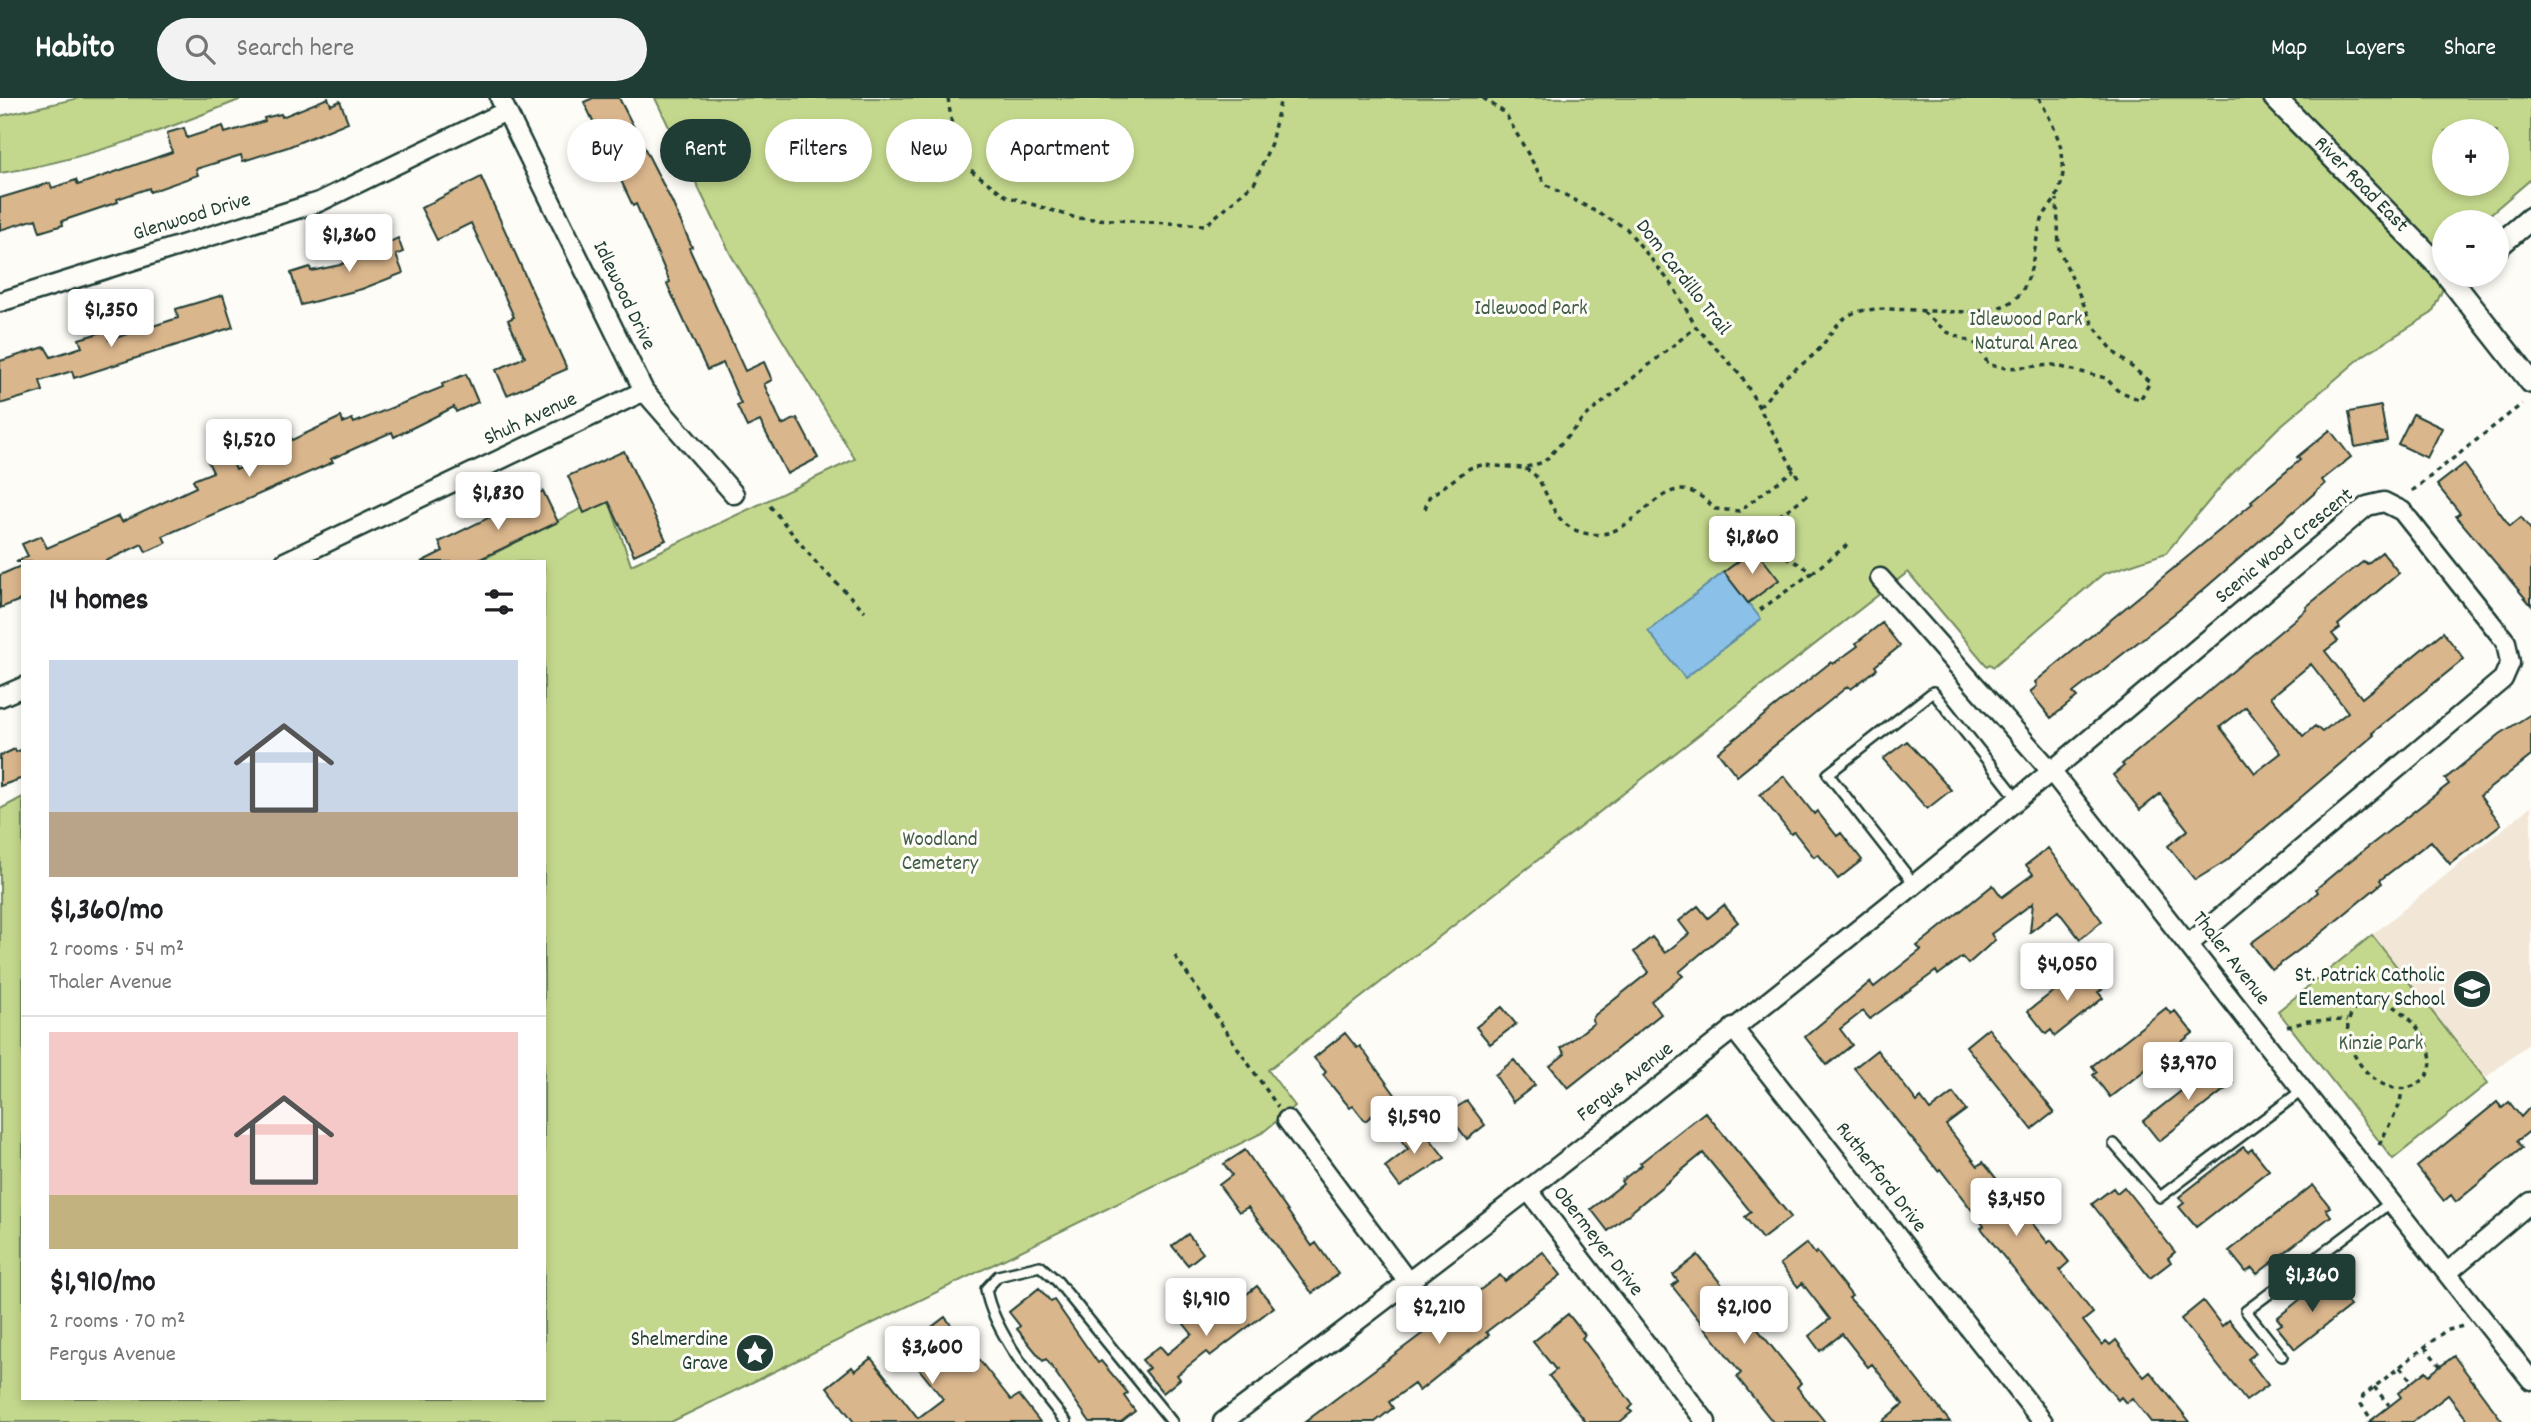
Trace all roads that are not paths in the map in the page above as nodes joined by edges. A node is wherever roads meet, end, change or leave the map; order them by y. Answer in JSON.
{"nodes":[{"id":1,"x":2275,"y":98,"type":"edge"},
{"id":2,"x":503,"y":104,"type":"edge"},
{"id":3,"x":2531,"y":218,"type":"edge"},
{"id":4,"x":2509,"y":237,"type":"edge"},
{"id":5,"x":2432,"y":255,"type":"edge"},
{"id":6,"x":2461,"y":287,"type":"edge"},
{"id":7,"x":0,"y":302,"type":"edge"},
{"id":8,"x":2531,"y":382,"type":"edge"},
{"id":9,"x":644,"y":391,"type":"junction"},
{"id":10,"x":734,"y":494,"type":"dead end"},
{"id":11,"x":289,"y":560,"type":"edge"},
{"id":12,"x":1880,"y":578,"type":"dead end"},
{"id":13,"x":21,"y":688,"type":"edge"},
{"id":14,"x":0,"y":697,"type":"edge"},
{"id":15,"x":2051,"y":771,"type":"junction"},
{"id":16,"x":2018,"y":799,"type":"junction"},
{"id":17,"x":1914,"y":884,"type":"junction"},
{"id":18,"x":2189,"y":944,"type":"junction"},
{"id":19,"x":1733,"y":1028,"type":"junction"},
{"id":20,"x":2304,"y":1089,"type":"junction"},
{"id":21,"x":1287,"y":1120,"type":"road end"},
{"id":22,"x":2114,"y":1144,"type":"dead end"},
{"id":23,"x":1528,"y":1190,"type":"junction"},
{"id":24,"x":2392,"y":1201,"type":"junction"},
{"id":25,"x":2531,"y":1202,"type":"edge"},
{"id":26,"x":2448,"y":1272,"type":"junction"},
{"id":27,"x":1408,"y":1282,"type":"junction"},
{"id":28,"x":2282,"y":1356,"type":"dead end"},
{"id":29,"x":2531,"y":1380,"type":"edge"},
{"id":30,"x":1066,"y":1422,"type":"edge"},
{"id":31,"x":1171,"y":1422,"type":"edge"},
{"id":32,"x":1223,"y":1422,"type":"edge"},
{"id":33,"x":1706,"y":1422,"type":"edge"},
{"id":34,"x":2043,"y":1422,"type":"edge"}],
"edges":[{"from":1,"to":5,"type":"street","name":"River Road East"},
{"from":2,"to":7,"type":"street","name":"Glenwood Drive"},
{"from":2,"to":9,"type":"street","name":"Idlewood Drive"},
{"from":3,"to":4,"type":"street"},
{"from":6,"to":8,"type":"street","name":"River Road East"},
{"from":9,"to":10,"type":"street","name":"Idlewood Drive"},
{"from":9,"to":11,"type":"street","name":"Shuh Avenue"},
{"from":12,"to":15,"type":"street","name":"Thaler Avenue"},
{"from":13,"to":14,"type":"street"},
{"from":15,"to":16,"type":"street","name":"Fergus Avenue"},
{"from":15,"to":18,"type":"street","name":"Thaler Avenue"},
{"from":15,"to":18,"type":"street","name":"Scenic Wood Crescent"},
{"from":16,"to":17,"type":"street","name":"Fergus Avenue"},
{"from":16,"to":17,"type":"lane"},
{"from":17,"to":19,"type":"street","name":"Fergus Avenue"},
{"from":18,"to":20,"type":"street","name":"Thaler Avenue"},
{"from":19,"to":23,"type":"street","name":"Fergus Avenue"},
{"from":19,"to":34,"type":"street","name":"Rutherford Drive"},
{"from":20,"to":22,"type":"lane"},
{"from":20,"to":24,"type":"street","name":"Thaler Avenue"},
{"from":21,"to":27,"type":"street"},
{"from":23,"to":27,"type":"street","name":"Fergus Avenue"},
{"from":23,"to":33,"type":"street","name":"Obermeyer Drive"},
{"from":24,"to":26,"type":"street","name":"Thaler Avenue"},
{"from":24,"to":28,"type":"lane"},
{"from":25,"to":26,"type":"street"},
{"from":26,"to":29,"type":"street","name":"Thaler Avenue"},
{"from":27,"to":32,"type":"street","name":"Fergus Avenue"},
{"from":30,"to":31,"type":"lane"}]}
